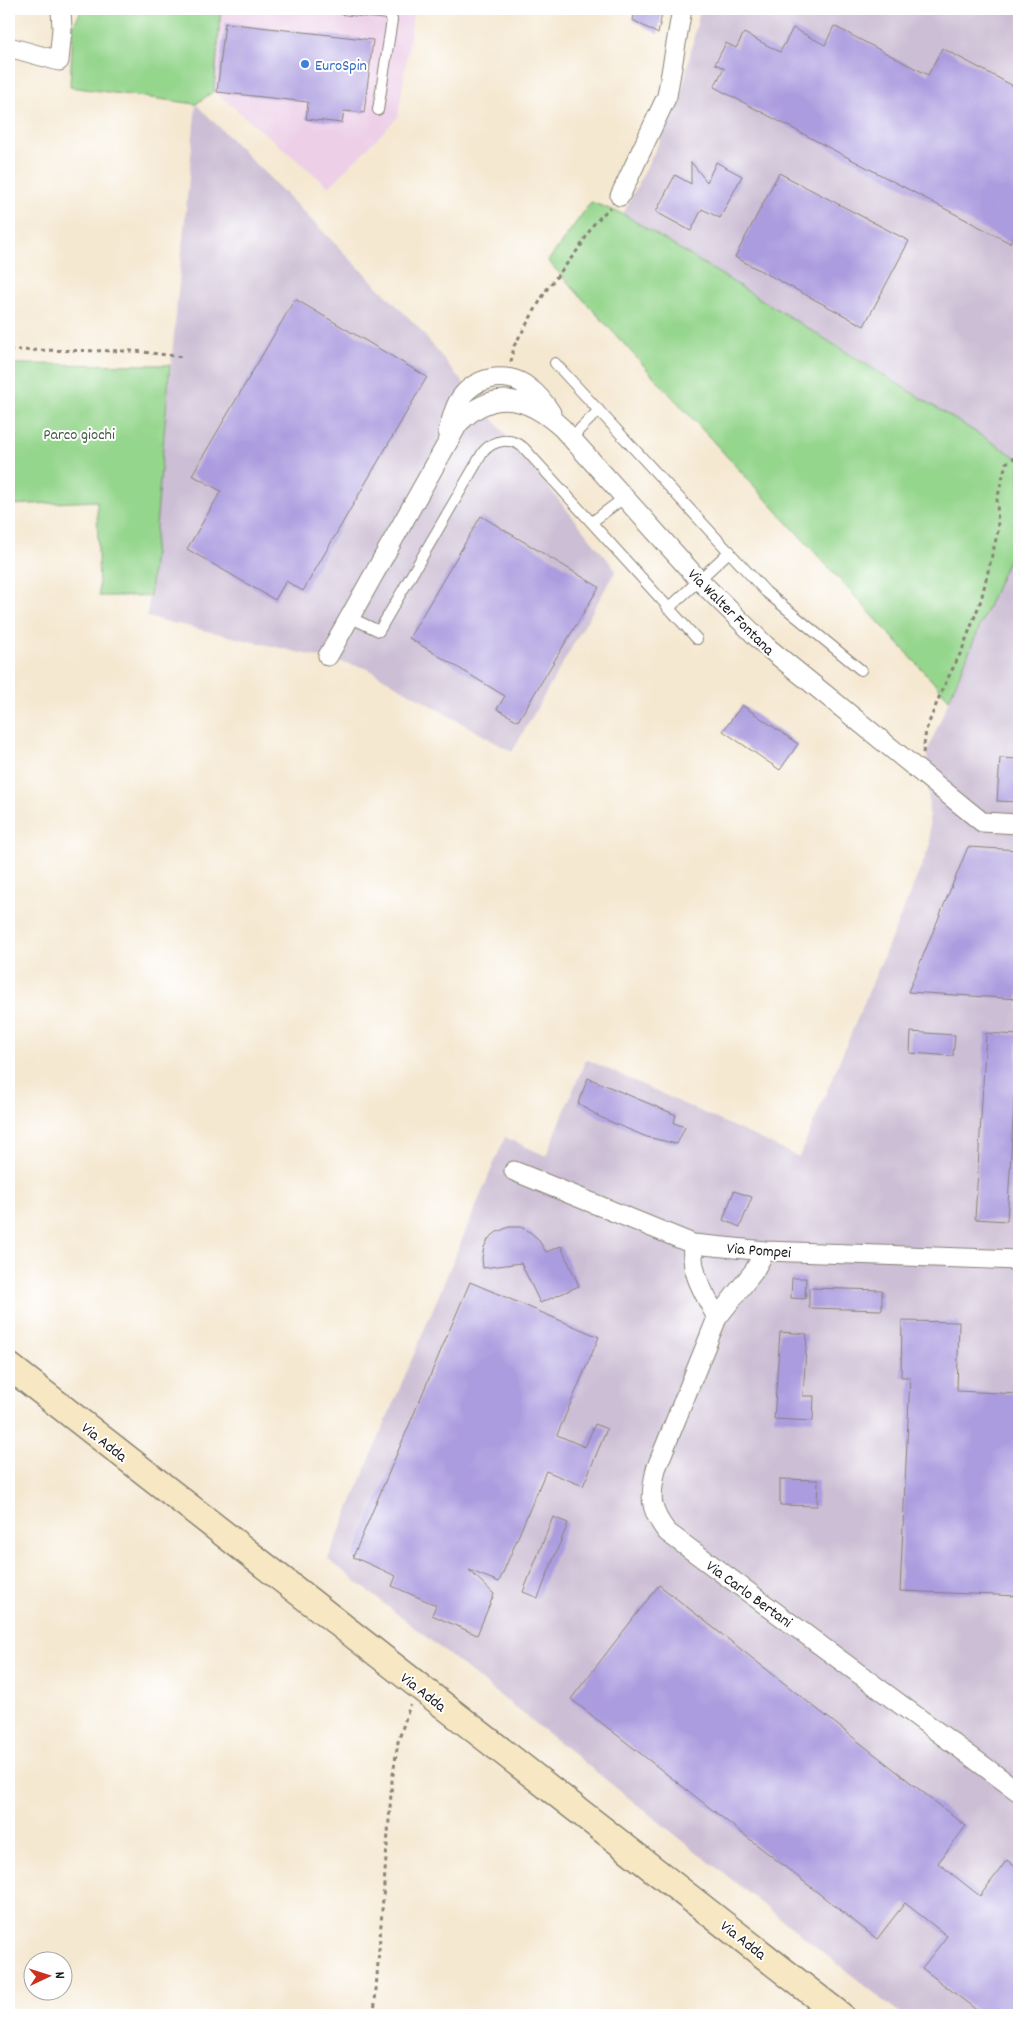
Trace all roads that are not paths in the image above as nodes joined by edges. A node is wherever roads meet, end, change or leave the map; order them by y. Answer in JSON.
{"nodes":[{"id":1,"x":61,"y":9,"type":"edge"},
{"id":2,"x":75,"y":9,"type":"edge"},
{"id":3,"x":349,"y":9,"type":"edge"},
{"id":4,"x":682,"y":9,"type":"edge"},
{"id":5,"x":390,"y":12,"type":"edge"},
{"id":6,"x":62,"y":29,"type":"junction"},
{"id":7,"x":9,"y":46,"type":"edge"},
{"id":8,"x":378,"y":110,"type":"dead end"},
{"id":9,"x":620,"y":196,"type":"road end"},
{"id":10,"x":555,"y":363,"type":"dead end"},
{"id":11,"x":599,"y":410,"type":"junction"},
{"id":12,"x":567,"y":433,"type":"junction"},
{"id":13,"x":442,"y":450,"type":"junction"},
{"id":14,"x":625,"y":497,"type":"junction"},
{"id":15,"x":592,"y":522,"type":"junction"},
{"id":16,"x":730,"y":552,"type":"junction"},
{"id":17,"x":698,"y":579,"type":"junction"},
{"id":18,"x":668,"y":609,"type":"junction"},
{"id":19,"x":349,"y":617,"type":"junction"},
{"id":20,"x":697,"y":639,"type":"dead end"},
{"id":21,"x":328,"y":656,"type":"dead end"},
{"id":22,"x":861,"y":670,"type":"dead end"},
{"id":23,"x":1019,"y":824,"type":"edge"},
{"id":24,"x":514,"y":1170,"type":"dead end"},
{"id":25,"x":694,"y":1244,"type":"junction"},
{"id":26,"x":765,"y":1251,"type":"junction"},
{"id":27,"x":1019,"y":1260,"type":"edge"},
{"id":28,"x":717,"y":1318,"type":"junction"},
{"id":29,"x":9,"y":1366,"type":"edge"},
{"id":30,"x":1019,"y":1792,"type":"edge"},
{"id":31,"x":840,"y":2015,"type":"edge"}],
"edges":[{"from":1,"to":6,"type":"street"},
{"from":2,"to":6,"type":"street"},
{"from":3,"to":5,"type":"lane"},
{"from":4,"to":9,"type":"street"},
{"from":5,"to":8,"type":"lane"},
{"from":6,"to":7,"type":"street"},
{"from":10,"to":11,"type":"lane"},
{"from":11,"to":12,"type":"lane"},
{"from":11,"to":16,"type":"lane"},
{"from":12,"to":13,"type":"street","name":"Via Walter Fontana"},
{"from":12,"to":13,"type":"street","name":"Via Walter Fontana"},
{"from":12,"to":14,"type":"street","name":"Via Walter Fontana"},
{"from":13,"to":19,"type":"street","name":"Via Walter Fontana"},
{"from":14,"to":15,"type":"lane"},
{"from":14,"to":17,"type":"street","name":"Via Walter Fontana"},
{"from":15,"to":18,"type":"lane"},
{"from":15,"to":19,"type":"lane"},
{"from":16,"to":17,"type":"lane"},
{"from":16,"to":22,"type":"lane"},
{"from":17,"to":18,"type":"lane"},
{"from":17,"to":23,"type":"street","name":"Via Walter Fontana"},
{"from":18,"to":20,"type":"lane"},
{"from":19,"to":21,"type":"street","name":"Via Walter Fontana"},
{"from":24,"to":25,"type":"street","name":"Via Pompei"},
{"from":25,"to":26,"type":"street","name":"Via Pompei"},
{"from":25,"to":28,"type":"street"},
{"from":26,"to":27,"type":"street","name":"Via Pompei"},
{"from":26,"to":28,"type":"street","name":"Via Carlo Bertani"},
{"from":28,"to":30,"type":"street","name":"Via Carlo Bertani"},
{"from":29,"to":31,"type":"main road","name":"Via Adda"}]}
